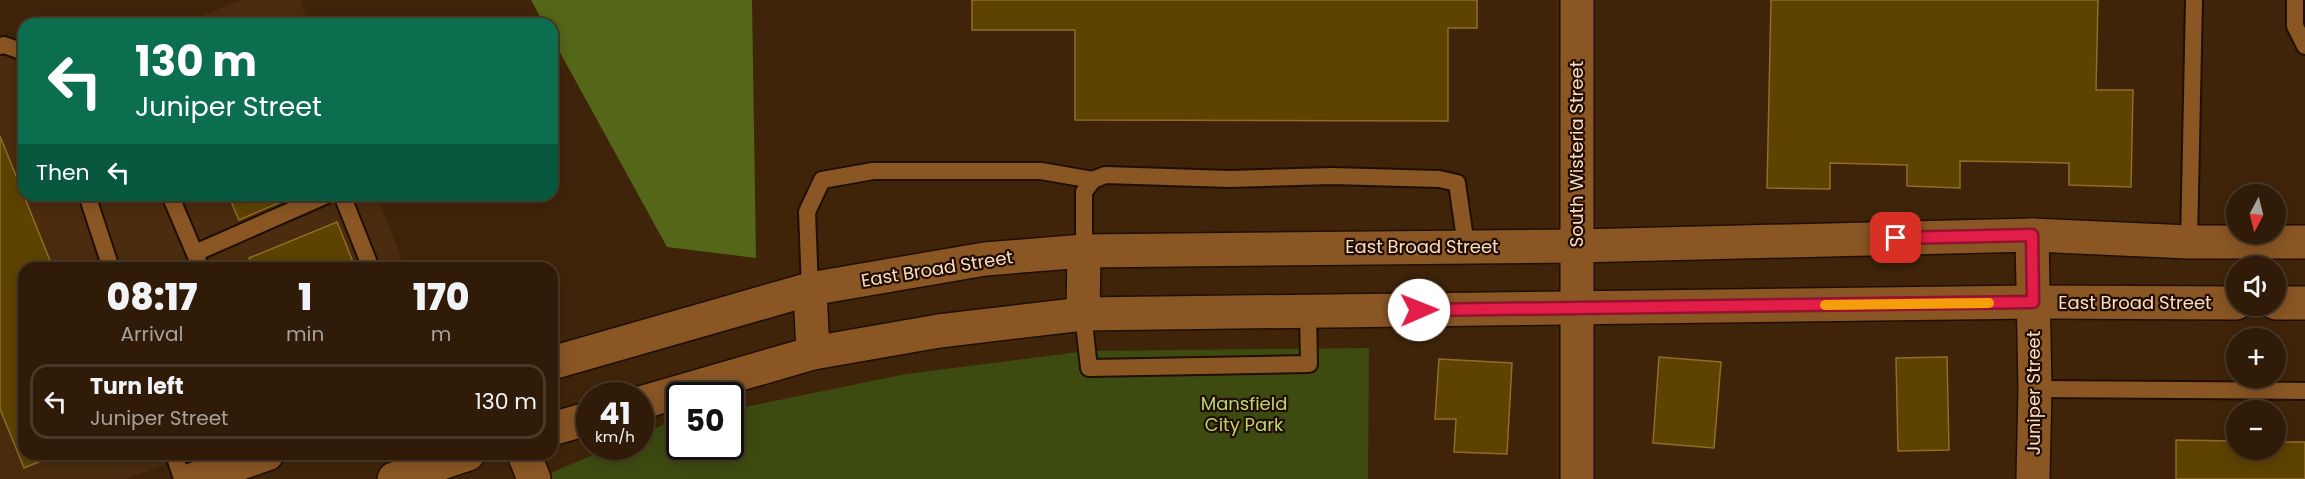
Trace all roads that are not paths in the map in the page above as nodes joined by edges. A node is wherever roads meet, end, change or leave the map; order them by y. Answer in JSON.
{"nodes":[{"id":1,"x":1576,"y":0,"type":"edge"},
{"id":2,"x":2194,"y":0,"type":"edge"},
{"id":3,"x":2295,"y":0,"type":"edge"},
{"id":4,"x":0,"y":46,"type":"edge"},
{"id":5,"x":2305,"y":46,"type":"edge"},
{"id":6,"x":18,"y":50,"type":"edge"},
{"id":7,"x":1093,"y":180,"type":"junction"},
{"id":8,"x":89,"y":201,"type":"edge"},
{"id":9,"x":173,"y":201,"type":"edge"},
{"id":10,"x":315,"y":201,"type":"edge"},
{"id":11,"x":344,"y":201,"type":"edge"},
{"id":12,"x":2032,"y":235,"type":"junction"},
{"id":13,"x":2189,"y":242,"type":"junction"},
{"id":14,"x":2305,"y":242,"type":"edge"},
{"id":15,"x":1466,"y":246,"type":"junction"},
{"id":16,"x":1577,"y":246,"type":"junction"},
{"id":17,"x":1083,"y":251,"type":"junction"},
{"id":18,"x":198,"y":261,"type":"edge"},
{"id":19,"x":109,"y":262,"type":"edge"},
{"id":20,"x":369,"y":262,"type":"edge"},
{"id":21,"x":810,"y":289,"type":"junction"},
{"id":22,"x":2033,"y":302,"type":"junction"},
{"id":23,"x":2226,"y":303,"type":"edge"},
{"id":24,"x":2286,"y":303,"type":"edge"},
{"id":25,"x":2305,"y":303,"type":"edge"},
{"id":26,"x":1576,"y":308,"type":"junction"},
{"id":27,"x":1308,"y":311,"type":"junction"},
{"id":28,"x":1083,"y":314,"type":"junction"},
{"id":29,"x":813,"y":353,"type":"junction"},
{"id":30,"x":558,"y":361,"type":"edge"},
{"id":31,"x":2035,"y":389,"type":"junction"},
{"id":32,"x":2305,"y":391,"type":"edge"},
{"id":33,"x":654,"y":399,"type":"edge"},
{"id":34,"x":576,"y":422,"type":"edge"},
{"id":35,"x":558,"y":427,"type":"edge"},
{"id":36,"x":176,"y":460,"type":"edge"},
{"id":37,"x":249,"y":460,"type":"edge"},
{"id":38,"x":450,"y":460,"type":"edge"},
{"id":39,"x":526,"y":460,"type":"edge"},
{"id":40,"x":182,"y":479,"type":"edge"},
{"id":41,"x":194,"y":479,"type":"edge"},
{"id":42,"x":394,"y":479,"type":"edge"},
{"id":43,"x":534,"y":479,"type":"edge"},
{"id":44,"x":1577,"y":479,"type":"edge"},
{"id":45,"x":2033,"y":479,"type":"edge"}],
"edges":[{"from":1,"to":16,"type":"main road","name":"South Wisteria Street"},
{"from":2,"to":13,"type":"lane"},
{"from":3,"to":5,"type":"lane"},
{"from":4,"to":6,"type":"lane"},
{"from":7,"to":15,"type":"lane"},
{"from":7,"to":17,"type":"lane"},
{"from":7,"to":21,"type":"lane"},
{"from":8,"to":19,"type":"lane"},
{"from":9,"to":18,"type":"lane"},
{"from":10,"to":18,"type":"lane"},
{"from":11,"to":20,"type":"lane"},
{"from":12,"to":13,"type":"main road","name":"East Broad Street"},
{"from":12,"to":16,"type":"main road","name":"East Broad Street"},
{"from":12,"to":22,"type":"main road","name":"Juniper Street"},
{"from":13,"to":14,"type":"main road","name":"East Broad Street"},
{"from":15,"to":16,"type":"main road","name":"East Broad Street"},
{"from":15,"to":17,"type":"main road","name":"East Broad Street"},
{"from":16,"to":26,"type":"main road","name":"South Wisteria Street"},
{"from":17,"to":21,"type":"main road","name":"East Broad Street"},
{"from":17,"to":28,"type":"main road"},
{"from":21,"to":29,"type":"main road"},
{"from":21,"to":30,"type":"main road","name":"East Broad Street"},
{"from":22,"to":23,"type":"main road","name":"East Broad Street"},
{"from":22,"to":26,"type":"main road","name":"East Broad Street"},
{"from":22,"to":31,"type":"main road","name":"Juniper Street"},
{"from":24,"to":25,"type":"main road"},
{"from":26,"to":27,"type":"main road","name":"East Broad Street"},
{"from":26,"to":44,"type":"main road","name":"South Wisteria Street"},
{"from":27,"to":28,"type":"main road","name":"East Broad Street"},
{"from":27,"to":28,"type":"lane"},
{"from":28,"to":29,"type":"main road","name":"East Broad Street"},
{"from":29,"to":33,"type":"main road","name":"East Broad Street"},
{"from":31,"to":32,"type":"lane"},
{"from":31,"to":45,"type":"main road","name":"Juniper Street"},
{"from":34,"to":35,"type":"main road"},
{"from":36,"to":40,"type":"lane"},
{"from":37,"to":41,"type":"main road"},
{"from":38,"to":42,"type":"main road"},
{"from":39,"to":43,"type":"main road"}]}
